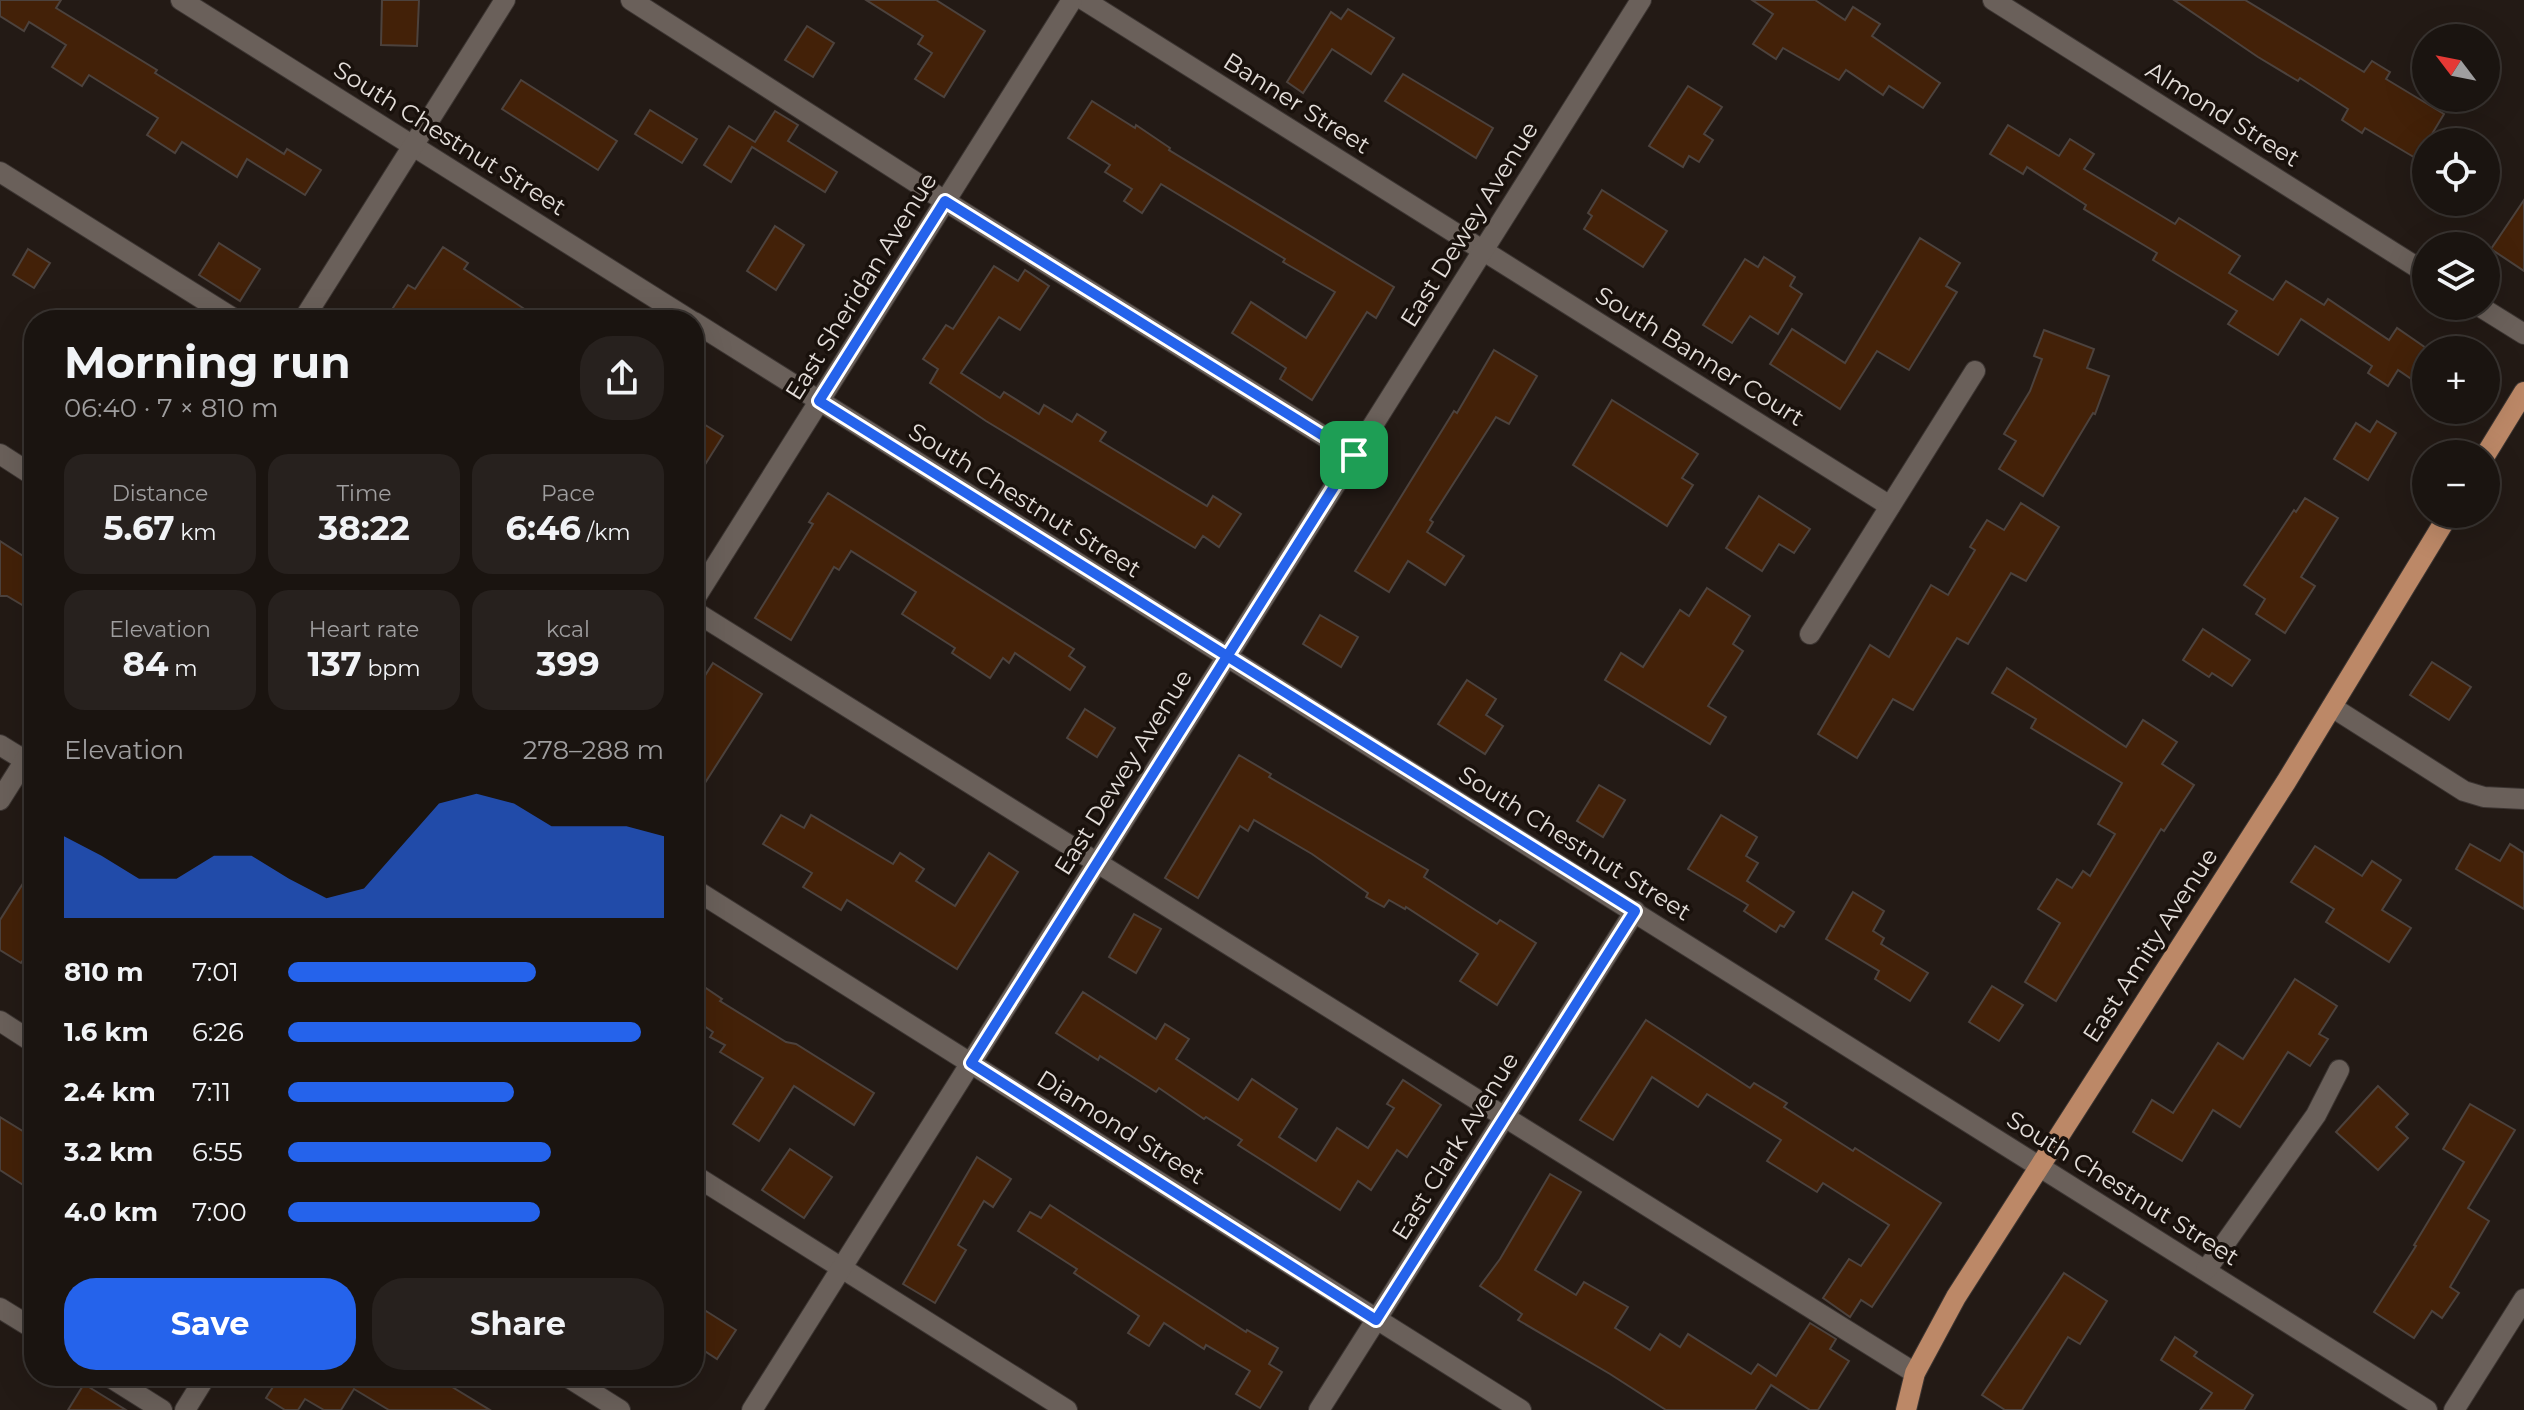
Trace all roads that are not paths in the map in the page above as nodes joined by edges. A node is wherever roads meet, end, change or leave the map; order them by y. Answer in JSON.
{"nodes":[{"id":1,"x":181,"y":0,"type":"edge"},
{"id":2,"x":505,"y":0,"type":"edge"},
{"id":3,"x":631,"y":0,"type":"edge"},
{"id":4,"x":1072,"y":0,"type":"edge"},
{"id":5,"x":1084,"y":0,"type":"edge"},
{"id":6,"x":1641,"y":0,"type":"edge"},
{"id":7,"x":1993,"y":0,"type":"edge"},
{"id":8,"x":414,"y":146,"type":"junction"},
{"id":9,"x":0,"y":172,"type":"edge"},
{"id":10,"x":945,"y":201,"type":"junction"},
{"id":11,"x":1483,"y":251,"type":"junction"},
{"id":12,"x":2412,"y":264,"type":"edge"},
{"id":13,"x":220,"y":310,"type":"edge"},
{"id":14,"x":309,"y":310,"type":"edge"},
{"id":15,"x":675,"y":310,"type":"edge"},
{"id":16,"x":2500,"y":319,"type":"edge"},
{"id":17,"x":704,"y":329,"type":"edge"},
{"id":18,"x":2524,"y":334,"type":"edge"},
{"id":19,"x":1975,"y":371,"type":"dead end"},
{"id":20,"x":2524,"y":392,"type":"edge"},
{"id":21,"x":819,"y":401,"type":"junction"},
{"id":22,"x":2495,"y":440,"type":"edge"},
{"id":23,"x":0,"y":454,"type":"edge"},
{"id":24,"x":1354,"y":455,"type":"junction"},
{"id":25,"x":24,"y":470,"type":"edge"},
{"id":26,"x":1890,"y":506,"type":"junction"},
{"id":27,"x":2441,"y":528,"type":"edge"},
{"id":28,"x":704,"y":584,"type":"edge"},
{"id":29,"x":704,"y":617,"type":"edge"},
{"id":30,"x":1810,"y":634,"type":"dead end"},
{"id":31,"x":1227,"y":657,"type":"junction"},
{"id":32,"x":2332,"y":707,"type":"junction"},
{"id":33,"x":0,"y":745,"type":"edge"},
{"id":34,"x":24,"y":755,"type":"edge"},
{"id":35,"x":24,"y":767,"type":"edge"},
{"id":36,"x":2524,"y":799,"type":"edge"},
{"id":37,"x":0,"y":800,"type":"edge"},
{"id":38,"x":1097,"y":862,"type":"junction"},
{"id":39,"x":704,"y":895,"type":"edge"},
{"id":40,"x":1635,"y":911,"type":"junction"},
{"id":41,"x":0,"y":1021,"type":"edge"},
{"id":42,"x":24,"y":1037,"type":"edge"},
{"id":43,"x":971,"y":1063,"type":"junction"},
{"id":44,"x":2339,"y":1070,"type":"dead end"},
{"id":45,"x":1505,"y":1116,"type":"junction"},
{"id":46,"x":2038,"y":1166,"type":"junction"},
{"id":47,"x":704,"y":1181,"type":"edge"},
{"id":48,"x":842,"y":1267,"type":"junction"},
{"id":49,"x":2206,"y":1270,"type":"junction"},
{"id":50,"x":2524,"y":1299,"type":"edge"},
{"id":51,"x":0,"y":1308,"type":"edge"},
{"id":52,"x":1376,"y":1320,"type":"junction"},
{"id":53,"x":24,"y":1323,"type":"edge"},
{"id":54,"x":1915,"y":1373,"type":"junction"},
{"id":55,"x":124,"y":1386,"type":"edge"},
{"id":56,"x":200,"y":1386,"type":"edge"},
{"id":57,"x":582,"y":1386,"type":"edge"},
{"id":58,"x":162,"y":1410,"type":"edge"},
{"id":59,"x":185,"y":1410,"type":"edge"},
{"id":60,"x":620,"y":1410,"type":"edge"},
{"id":61,"x":752,"y":1410,"type":"edge"},
{"id":62,"x":1067,"y":1410,"type":"edge"},
{"id":63,"x":1319,"y":1410,"type":"edge"},
{"id":64,"x":1521,"y":1410,"type":"edge"},
{"id":65,"x":1906,"y":1410,"type":"edge"},
{"id":66,"x":2427,"y":1410,"type":"edge"},
{"id":67,"x":2454,"y":1410,"type":"edge"}],
"edges":[{"from":1,"to":8,"type":"street","name":"South Chestnut Street"},
{"from":2,"to":8,"type":"street"},
{"from":3,"to":10,"type":"street"},
{"from":4,"to":10,"type":"street","name":"East Sheridan Avenue"},
{"from":5,"to":11,"type":"street","name":"Banner Street"},
{"from":6,"to":11,"type":"street","name":"East Dewey Avenue"},
{"from":7,"to":12,"type":"street","name":"Almond Street"},
{"from":8,"to":14,"type":"street"},
{"from":8,"to":15,"type":"street","name":"South Chestnut Street"},
{"from":9,"to":13,"type":"street"},
{"from":10,"to":21,"type":"street","name":"East Sheridan Avenue"},
{"from":10,"to":24,"type":"street"},
{"from":11,"to":24,"type":"street","name":"East Dewey Avenue"},
{"from":11,"to":26,"type":"street","name":"South Banner Court"},
{"from":16,"to":18,"type":"street"},
{"from":17,"to":21,"type":"street","name":"South Chestnut Street"},
{"from":19,"to":26,"type":"street"},
{"from":20,"to":22,"type":"main road"},
{"from":21,"to":28,"type":"street","name":"East Sheridan Avenue"},
{"from":21,"to":31,"type":"street","name":"South Chestnut Street"},
{"from":23,"to":25,"type":"street"},
{"from":24,"to":31,"type":"street","name":"East Dewey Avenue"},
{"from":26,"to":30,"type":"street"},
{"from":27,"to":32,"type":"main road","name":"East Amity Avenue"},
{"from":29,"to":38,"type":"street"},
{"from":31,"to":38,"type":"street","name":"East Dewey Avenue"},
{"from":31,"to":40,"type":"street","name":"South Chestnut Street"},
{"from":32,"to":36,"type":"street"},
{"from":32,"to":46,"type":"main road","name":"East Amity Avenue"},
{"from":33,"to":34,"type":"street"},
{"from":35,"to":37,"type":"street"},
{"from":38,"to":43,"type":"street","name":"East Dewey Avenue"},
{"from":38,"to":45,"type":"street"},
{"from":39,"to":43,"type":"street","name":"Diamond Street"},
{"from":40,"to":45,"type":"street","name":"East Clark Avenue"},
{"from":40,"to":46,"type":"street","name":"South Chestnut Street"},
{"from":41,"to":42,"type":"street"},
{"from":43,"to":48,"type":"street","name":"East Dewey Avenue"},
{"from":43,"to":52,"type":"street","name":"Diamond Street"},
{"from":44,"to":49,"type":"street"},
{"from":45,"to":52,"type":"street","name":"East Clark Avenue"},
{"from":45,"to":54,"type":"street"},
{"from":46,"to":49,"type":"street","name":"South Chestnut Street"},
{"from":46,"to":54,"type":"main road","name":"East Amity Avenue"},
{"from":47,"to":48,"type":"street"},
{"from":48,"to":61,"type":"street","name":"East Dewey Avenue"},
{"from":48,"to":62,"type":"street"},
{"from":49,"to":66,"type":"street","name":"South Chestnut Street"},
{"from":50,"to":67,"type":"street"},
{"from":51,"to":53,"type":"street"},
{"from":52,"to":63,"type":"street","name":"East Clark Avenue"},
{"from":52,"to":64,"type":"street","name":"Diamond Street"},
{"from":54,"to":65,"type":"main road","name":"East Amity Avenue"},
{"from":55,"to":58,"type":"street"},
{"from":56,"to":59,"type":"street"},
{"from":57,"to":60,"type":"street"}]}
